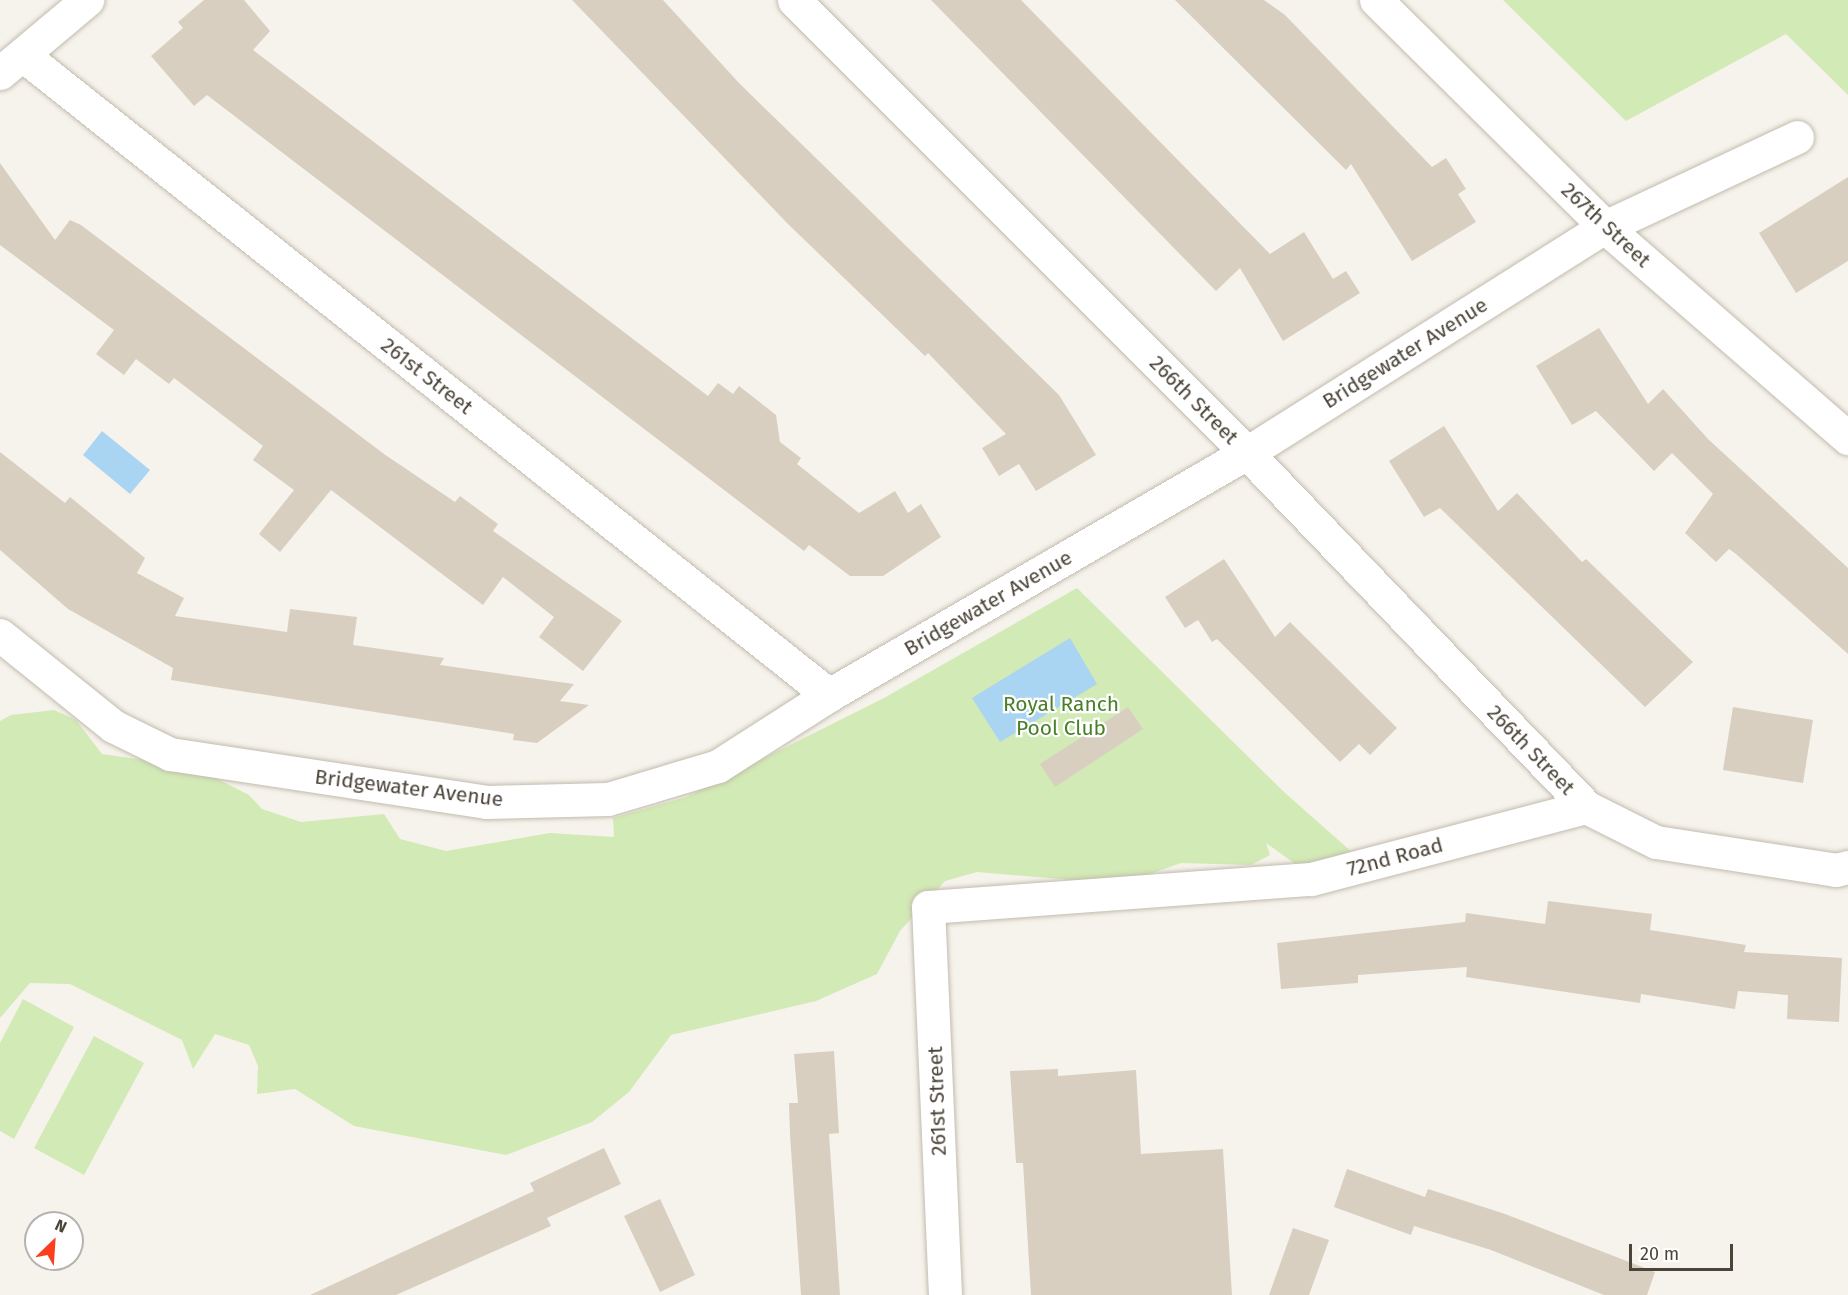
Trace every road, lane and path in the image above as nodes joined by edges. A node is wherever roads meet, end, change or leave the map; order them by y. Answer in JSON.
{"nodes":[{"id":1,"x":87,"y":0,"type":"edge"},
{"id":2,"x":794,"y":0,"type":"edge"},
{"id":3,"x":1376,"y":0,"type":"edge"},
{"id":4,"x":12,"y":65,"type":"edge"},
{"id":5,"x":1797,"y":137,"type":"dead end"},
{"id":6,"x":1605,"y":227,"type":"junction"},
{"id":7,"x":1848,"y":438,"type":"edge"},
{"id":8,"x":1247,"y":453,"type":"junction"},
{"id":9,"x":0,"y":635,"type":"edge"},
{"id":10,"x":829,"y":694,"type":"junction"},
{"id":11,"x":1586,"y":807,"type":"junction"},
{"id":12,"x":1848,"y":867,"type":"edge"},
{"id":13,"x":928,"y":907,"type":"joint"},
{"id":14,"x":945,"y":1295,"type":"edge"}],
"edges":[{"from":1,"to":4,"type":"street"},
{"from":2,"to":8,"type":"street","name":"266th Street"},
{"from":3,"to":6,"type":"street","name":"267th Street"},
{"from":4,"to":10,"type":"street","name":"261st Street"},
{"from":5,"to":6,"type":"street","name":"Bridgewater Avenue"},
{"from":6,"to":7,"type":"street","name":"267th Street"},
{"from":6,"to":8,"type":"street","name":"Bridgewater Avenue"},
{"from":8,"to":10,"type":"street","name":"Bridgewater Avenue"},
{"from":8,"to":11,"type":"street","name":"266th Street"},
{"from":9,"to":10,"type":"street","name":"Bridgewater Avenue"},
{"from":11,"to":12,"type":"street"},
{"from":11,"to":13,"type":"street","name":"72nd Road"},
{"from":13,"to":14,"type":"street","name":"261st Street"}]}
